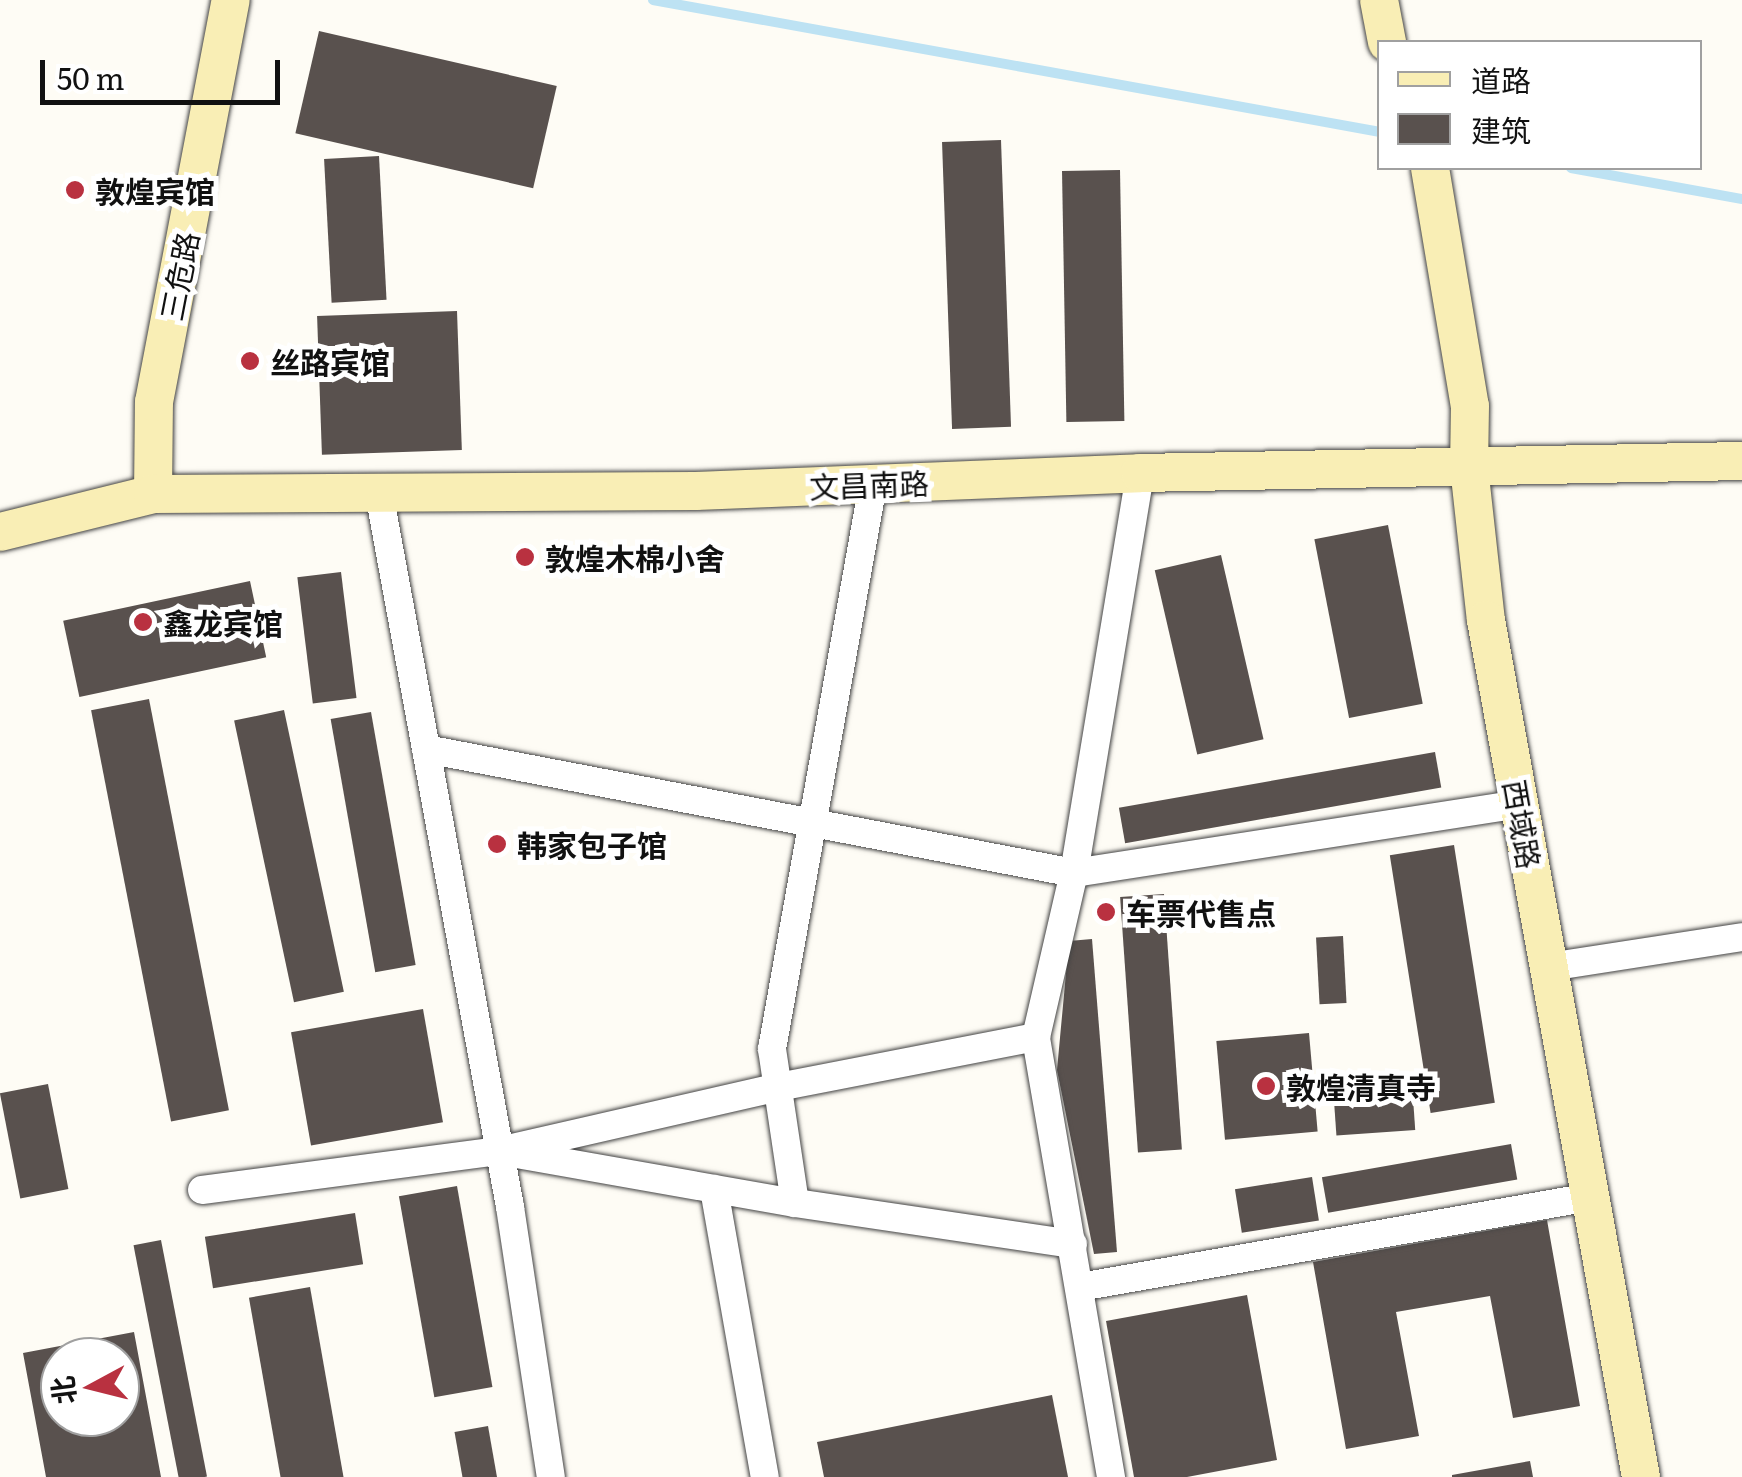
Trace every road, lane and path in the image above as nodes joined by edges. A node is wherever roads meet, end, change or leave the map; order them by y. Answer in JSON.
{"nodes":[{"id":1,"x":231,"y":0,"type":"edge"},
{"id":2,"x":1379,"y":0,"type":"edge"},
{"id":3,"x":1403,"y":0,"type":"edge"},
{"id":4,"x":1386,"y":40,"type":"edge"},
{"id":5,"x":1410,"y":40,"type":"edge"},
{"id":6,"x":1420,"y":175,"type":"edge"},
{"id":7,"x":1742,"y":461,"type":"edge"},
{"id":8,"x":1469,"y":467,"type":"junction"},
{"id":9,"x":1140,"y":473,"type":"junction"},
{"id":10,"x":873,"y":484,"type":"junction"},
{"id":11,"x":378,"y":493,"type":"junction"},
{"id":12,"x":153,"y":494,"type":"junction"},
{"id":13,"x":0,"y":532,"type":"edge"},
{"id":14,"x":426,"y":749,"type":"junction"},
{"id":15,"x":1520,"y":804,"type":"junction"},
{"id":16,"x":813,"y":823,"type":"junction"},
{"id":17,"x":1074,"y":873,"type":"junction"},
{"id":18,"x":1742,"y":936,"type":"edge"},
{"id":19,"x":1549,"y":967,"type":"junction"},
{"id":20,"x":1036,"y":1038,"type":"junction"},
{"id":21,"x":778,"y":1087,"type":"junction"},
{"id":22,"x":500,"y":1150,"type":"junction"},
{"id":23,"x":714,"y":1189,"type":"junction"},
{"id":24,"x":202,"y":1190,"type":"dead end"},
{"id":25,"x":1590,"y":1197,"type":"junction"},
{"id":26,"x":795,"y":1203,"type":"junction"},
{"id":27,"x":1073,"y":1244,"type":"junction"},
{"id":28,"x":1080,"y":1287,"type":"junction"},
{"id":29,"x":550,"y":1477,"type":"edge"},
{"id":30,"x":765,"y":1477,"type":"edge"},
{"id":31,"x":1111,"y":1477,"type":"edge"},
{"id":32,"x":1641,"y":1477,"type":"edge"}],
"edges":[{"from":1,"to":12,"type":"street","name":"三危路"},
{"from":2,"to":4,"type":"street"},
{"from":3,"to":5,"type":"street"},
{"from":6,"to":8,"type":"street","name":"西域路"},
{"from":7,"to":8,"type":"street","name":"文昌南路"},
{"from":8,"to":9,"type":"street","name":"文昌南路"},
{"from":8,"to":15,"type":"street","name":"西域路"},
{"from":9,"to":10,"type":"street","name":"文昌南路"},
{"from":9,"to":17,"type":"street"},
{"from":10,"to":11,"type":"street","name":"文昌南路"},
{"from":10,"to":16,"type":"street"},
{"from":11,"to":12,"type":"street","name":"文昌南路"},
{"from":11,"to":14,"type":"street"},
{"from":12,"to":13,"type":"street","name":"文昌南路"},
{"from":14,"to":16,"type":"street"},
{"from":14,"to":22,"type":"street"},
{"from":15,"to":17,"type":"street"},
{"from":15,"to":19,"type":"street","name":"西域路"},
{"from":16,"to":17,"type":"street"},
{"from":16,"to":21,"type":"street"},
{"from":17,"to":20,"type":"street"},
{"from":18,"to":19,"type":"street"},
{"from":19,"to":25,"type":"street","name":"西域路"},
{"from":20,"to":21,"type":"street"},
{"from":20,"to":27,"type":"street"},
{"from":21,"to":22,"type":"street"},
{"from":21,"to":26,"type":"street"},
{"from":22,"to":23,"type":"street"},
{"from":22,"to":24,"type":"street"},
{"from":22,"to":29,"type":"street"},
{"from":23,"to":26,"type":"street"},
{"from":23,"to":30,"type":"street"},
{"from":25,"to":28,"type":"street"},
{"from":25,"to":32,"type":"street","name":"西域路"},
{"from":26,"to":27,"type":"street"},
{"from":27,"to":28,"type":"street"},
{"from":28,"to":31,"type":"street"}]}
